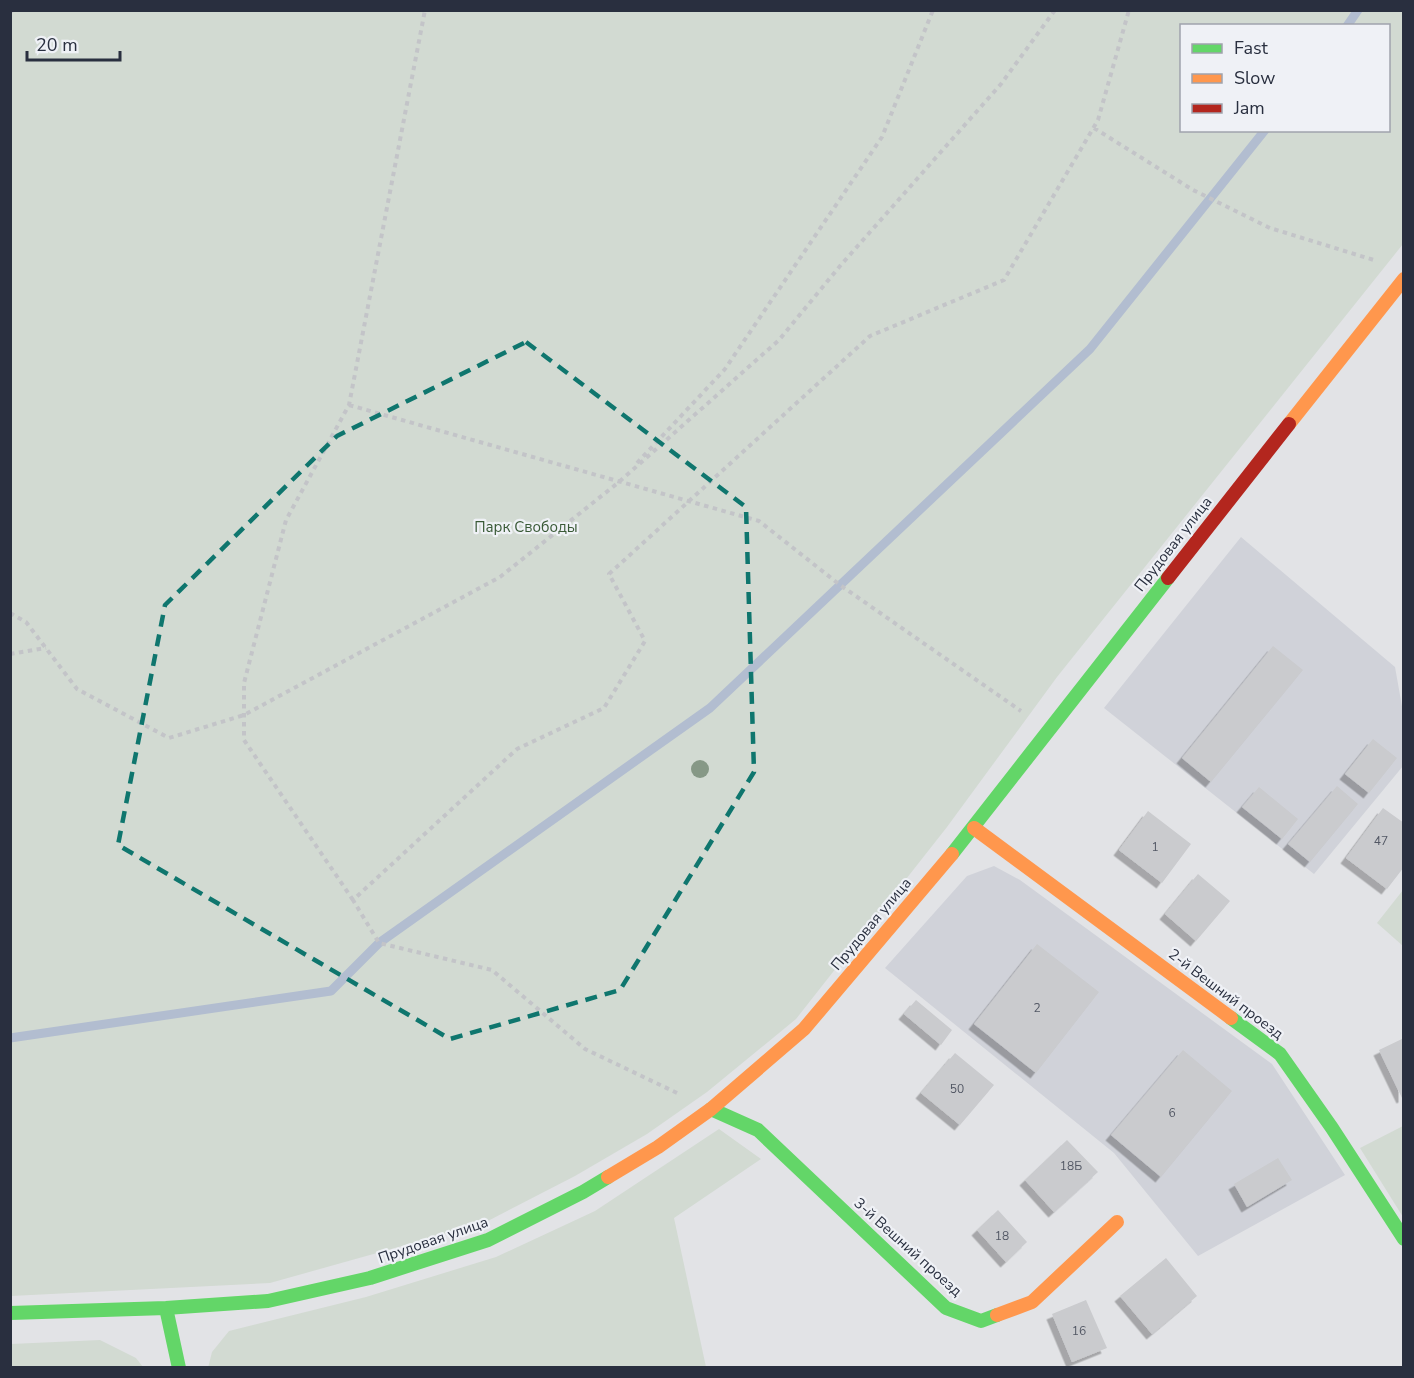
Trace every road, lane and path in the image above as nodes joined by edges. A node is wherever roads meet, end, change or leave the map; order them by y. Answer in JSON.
{"nodes":[{"id":1,"x":424,"y":10,"type":"edge"},
{"id":2,"x":933,"y":10,"type":"edge"},
{"id":3,"x":1055,"y":10,"type":"edge"},
{"id":4,"x":1129,"y":10,"type":"edge"},
{"id":5,"x":1094,"y":128,"type":"junction"},
{"id":6,"x":1381,"y":262,"type":"dead end"},
{"id":7,"x":1404,"y":279,"type":"edge"},
{"id":8,"x":350,"y":405,"type":"junction"},
{"id":9,"x":619,"y":482,"type":"junction"},
{"id":10,"x":689,"y":501,"type":"junction"},
{"id":11,"x":10,"y":613,"type":"edge"},
{"id":12,"x":46,"y":648,"type":"junction"},
{"id":13,"x":10,"y":654,"type":"edge"},
{"id":14,"x":244,"y":715,"type":"junction"},
{"id":15,"x":1047,"y":730,"type":"junction"},
{"id":16,"x":974,"y":828,"type":"junction"},
{"id":17,"x":353,"y":900,"type":"junction"},
{"id":18,"x":711,"y":1109,"type":"junction"},
{"id":19,"x":1117,"y":1222,"type":"dead end"},
{"id":20,"x":1404,"y":1239,"type":"edge"},
{"id":21,"x":166,"y":1308,"type":"junction"},
{"id":22,"x":10,"y":1313,"type":"edge"},
{"id":23,"x":179,"y":1368,"type":"edge"}],
"edges":[{"from":1,"to":8,"type":"path"},
{"from":2,"to":9,"type":"path"},
{"from":3,"to":9,"type":"path"},
{"from":4,"to":5,"type":"path"},
{"from":5,"to":6,"type":"path"},
{"from":5,"to":10,"type":"path"},
{"from":7,"to":15,"type":"main road","name":"Прудовая улица"},
{"from":8,"to":9,"type":"path"},
{"from":8,"to":14,"type":"path"},
{"from":9,"to":10,"type":"path"},
{"from":9,"to":14,"type":"path"},
{"from":10,"to":15,"type":"path"},
{"from":10,"to":17,"type":"path"},
{"from":11,"to":12,"type":"path"},
{"from":12,"to":13,"type":"path"},
{"from":12,"to":14,"type":"path"},
{"from":14,"to":17,"type":"path"},
{"from":15,"to":16,"type":"main road","name":"Прудовая улица"},
{"from":16,"to":18,"type":"main road","name":"Прудовая улица"},
{"from":16,"to":20,"type":"main road","name":"2-й Вешний проезд"},
{"from":17,"to":18,"type":"path"},
{"from":18,"to":19,"type":"main road","name":"3-й Вешний проезд"},
{"from":18,"to":21,"type":"main road","name":"Прудовая улица"},
{"from":21,"to":22,"type":"main road","name":"Прудовая улица"},
{"from":21,"to":23,"type":"main road"}]}
